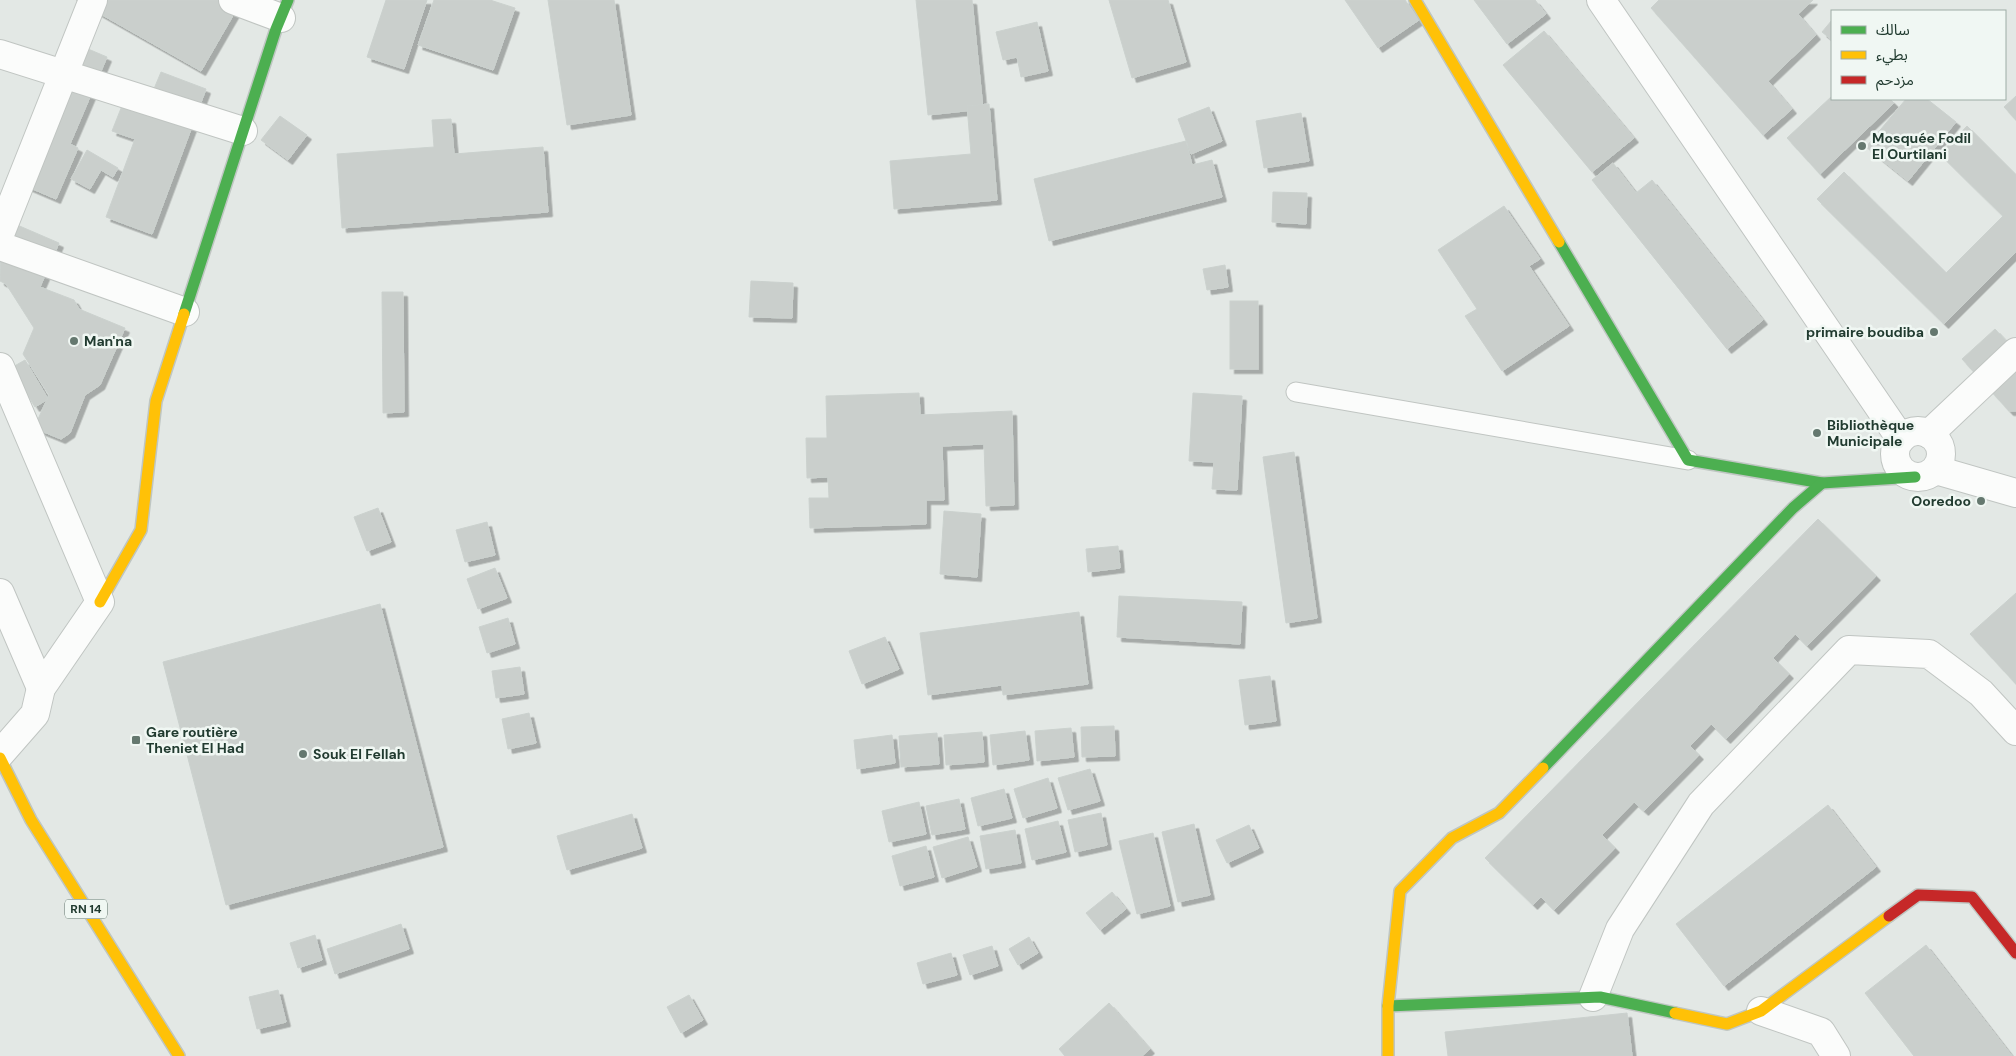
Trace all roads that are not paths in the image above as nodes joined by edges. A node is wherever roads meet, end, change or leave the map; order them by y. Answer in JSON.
{"nodes":[{"id":1,"x":93,"y":0,"type":"edge"},
{"id":2,"x":233,"y":0,"type":"edge"},
{"id":3,"x":1414,"y":0,"type":"edge"},
{"id":4,"x":1601,"y":0,"type":"edge"},
{"id":5,"x":285,"y":9,"type":"edge"},
{"id":6,"x":0,"y":54,"type":"edge"},
{"id":7,"x":64,"y":75,"type":"junction"},
{"id":8,"x":243,"y":131,"type":"junction"},
{"id":9,"x":0,"y":234,"type":"edge"},
{"id":10,"x":0,"y":246,"type":"edge"},
{"id":11,"x":185,"y":312,"type":"junction"},
{"id":12,"x":2016,"y":352,"type":"edge"},
{"id":13,"x":0,"y":367,"type":"edge"},
{"id":14,"x":1296,"y":392,"type":"dead end"},
{"id":15,"x":1929,"y":434,"type":"junction"},
{"id":16,"x":1901,"y":440,"type":"junction"},
{"id":17,"x":1688,"y":460,"type":"junction"},
{"id":18,"x":1925,"y":473,"type":"junction"},
{"id":19,"x":1822,"y":483,"type":"junction"},
{"id":20,"x":2016,"y":493,"type":"edge"},
{"id":21,"x":0,"y":593,"type":"edge"},
{"id":22,"x":100,"y":602,"type":"junction"},
{"id":23,"x":41,"y":688,"type":"junction"},
{"id":24,"x":2016,"y":731,"type":"edge"},
{"id":25,"x":0,"y":756,"type":"edge"},
{"id":26,"x":2016,"y":953,"type":"edge"},
{"id":27,"x":1593,"y":997,"type":"junction"},
{"id":28,"x":1388,"y":1006,"type":"junction"},
{"id":29,"x":1761,"y":1011,"type":"junction"},
{"id":30,"x":179,"y":1056,"type":"edge"},
{"id":31,"x":1388,"y":1056,"type":"edge"},
{"id":32,"x":1836,"y":1056,"type":"edge"}],
"edges":[{"from":1,"to":7,"type":"street"},
{"from":2,"to":5,"type":"street"},
{"from":3,"to":17,"type":"street"},
{"from":4,"to":16,"type":"street"},
{"from":5,"to":8,"type":"street"},
{"from":6,"to":7,"type":"street"},
{"from":7,"to":8,"type":"street"},
{"from":7,"to":9,"type":"street"},
{"from":8,"to":11,"type":"street"},
{"from":10,"to":11,"type":"street"},
{"from":11,"to":22,"type":"street"},
{"from":12,"to":15,"type":"street"},
{"from":13,"to":22,"type":"street"},
{"from":14,"to":17,"type":"lane"},
{"from":15,"to":16,"type":"street"},
{"from":15,"to":18,"type":"street"},
{"from":16,"to":18,"type":"street"},
{"from":17,"to":19,"type":"street"},
{"from":18,"to":19,"type":"street"},
{"from":18,"to":20,"type":"street"},
{"from":19,"to":28,"type":"street"},
{"from":21,"to":23,"type":"street"},
{"from":22,"to":23,"type":"street"},
{"from":23,"to":25,"type":"street"},
{"from":24,"to":27,"type":"street"},
{"from":25,"to":30,"type":"street","number":"RN 14"},
{"from":26,"to":29,"type":"street"},
{"from":27,"to":28,"type":"street"},
{"from":27,"to":29,"type":"street"},
{"from":28,"to":31,"type":"street"},
{"from":29,"to":32,"type":"street"}]}
